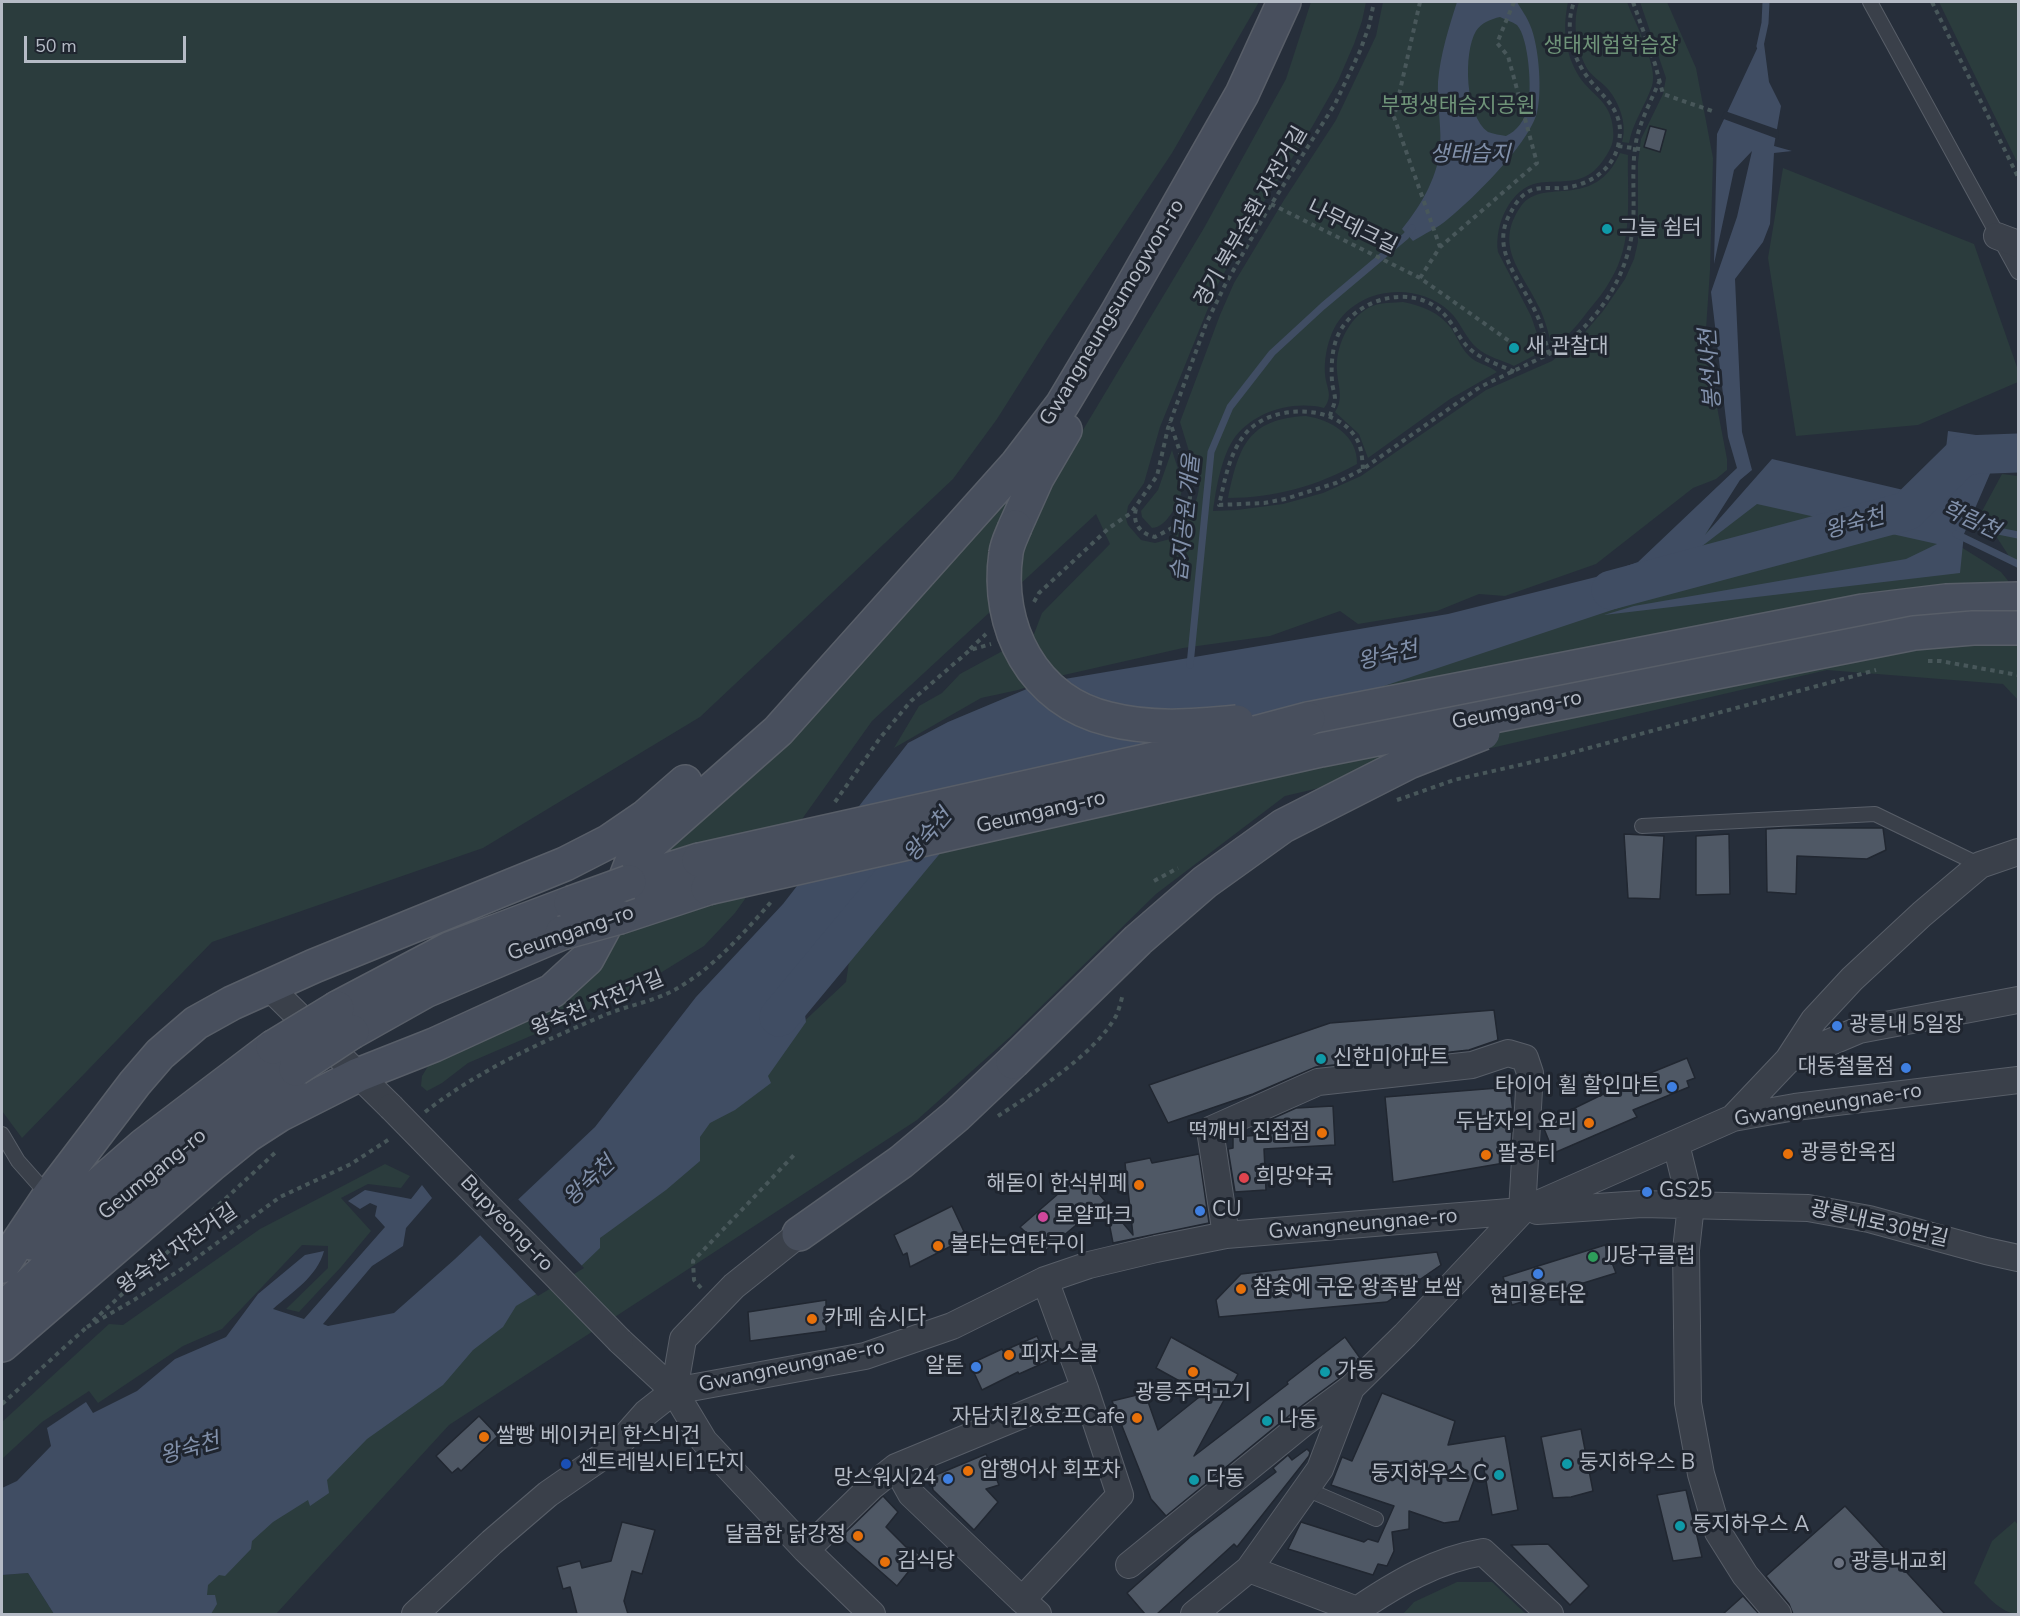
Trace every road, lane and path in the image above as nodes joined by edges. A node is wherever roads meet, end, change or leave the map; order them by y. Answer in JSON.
{"nodes":[{"id":1,"x":1284,"y":2,"type":"edge"},
{"id":2,"x":1374,"y":2,"type":"edge"},
{"id":3,"x":1420,"y":2,"type":"edge"},
{"id":4,"x":1514,"y":2,"type":"edge"},
{"id":5,"x":1574,"y":2,"type":"edge"},
{"id":6,"x":1633,"y":2,"type":"edge"},
{"id":7,"x":1870,"y":2,"type":"edge"},
{"id":8,"x":1932,"y":2,"type":"edge"},
{"id":9,"x":1659,"y":82,"type":"junction"},
{"id":10,"x":1715,"y":112,"type":"dead end"},
{"id":11,"x":1229,"y":116,"type":"junction"},
{"id":12,"x":1618,"y":146,"type":"junction"},
{"id":13,"x":1638,"y":149,"type":"junction"},
{"id":14,"x":2019,"y":177,"type":"edge"},
{"id":15,"x":1271,"y":204,"type":"junction"},
{"id":16,"x":2008,"y":240,"type":"edge"},
{"id":17,"x":1440,"y":247,"type":"junction"},
{"id":18,"x":2019,"y":272,"type":"edge"},
{"id":19,"x":1420,"y":278,"type":"junction"},
{"id":20,"x":1512,"y":343,"type":"dead end"},
{"id":21,"x":1549,"y":354,"type":"junction"},
{"id":22,"x":1516,"y":372,"type":"junction"},
{"id":23,"x":1330,"y":416,"type":"junction"},
{"id":24,"x":1170,"y":422,"type":"junction"},
{"id":25,"x":1363,"y":469,"type":"junction"},
{"id":26,"x":1137,"y":506,"type":"junction"},
{"id":27,"x":900,"y":596,"type":"junction"},
{"id":28,"x":2019,"y":599,"type":"edge"},
{"id":29,"x":1029,"y":611,"type":"dead end"},
{"id":30,"x":2019,"y":628,"type":"edge"},
{"id":31,"x":991,"y":643,"type":"dead end"},
{"id":32,"x":1919,"y":662,"type":"dead end"},
{"id":33,"x":1877,"y":670,"type":"dead end"},
{"id":34,"x":2019,"y":675,"type":"edge"},
{"id":35,"x":1570,"y":701,"type":"junction"},
{"id":36,"x":1308,"y":719,"type":"junction"},
{"id":37,"x":1391,"y":803,"type":"dead end"},
{"id":38,"x":830,"y":809,"type":"dead end"},
{"id":39,"x":1642,"y":826,"type":"dead end"},
{"id":40,"x":2019,"y":852,"type":"edge"},
{"id":41,"x":1980,"y":865,"type":"junction"},
{"id":42,"x":704,"y":874,"type":"junction"},
{"id":43,"x":777,"y":892,"type":"dead end"},
{"id":44,"x":567,"y":918,"type":"junction"},
{"id":45,"x":269,"y":987,"type":"junction"},
{"id":46,"x":1125,"y":988,"type":"dead end"},
{"id":47,"x":2019,"y":1000,"type":"edge"},
{"id":48,"x":345,"y":1020,"type":"junction"},
{"id":49,"x":1788,"y":1060,"type":"junction"},
{"id":50,"x":358,"y":1075,"type":"junction"},
{"id":51,"x":2019,"y":1080,"type":"edge"},
{"id":52,"x":417,"y":1118,"type":"dead end"},
{"id":53,"x":1733,"y":1118,"type":"junction"},
{"id":54,"x":991,"y":1120,"type":"dead end"},
{"id":55,"x":2,"y":1134,"type":"edge"},
{"id":56,"x":392,"y":1138,"type":"dead end"},
{"id":57,"x":284,"y":1144,"type":"dead end"},
{"id":58,"x":1676,"y":1144,"type":"junction"},
{"id":59,"x":796,"y":1154,"type":"dead end"},
{"id":60,"x":49,"y":1196,"type":"junction"},
{"id":61,"x":1691,"y":1205,"type":"junction"},
{"id":62,"x":1522,"y":1212,"type":"junction"},
{"id":63,"x":799,"y":1234,"type":"joint"},
{"id":64,"x":1226,"y":1235,"type":"junction"},
{"id":65,"x":2019,"y":1257,"type":"edge"},
{"id":66,"x":2,"y":1266,"type":"edge"},
{"id":67,"x":2,"y":1271,"type":"edge"},
{"id":68,"x":1045,"y":1280,"type":"junction"},
{"id":69,"x":716,"y":1304,"type":"junction"},
{"id":70,"x":2,"y":1310,"type":"edge"},
{"id":71,"x":87,"y":1327,"type":"junction"},
{"id":72,"x":2,"y":1345,"type":"edge"},
{"id":73,"x":1351,"y":1388,"type":"junction"},
{"id":74,"x":1085,"y":1389,"type":"junction"},
{"id":75,"x":674,"y":1391,"type":"junction"},
{"id":76,"x":2,"y":1404,"type":"edge"},
{"id":77,"x":896,"y":1467,"type":"junction"},
{"id":78,"x":1306,"y":1489,"type":"junction"},
{"id":79,"x":1376,"y":1519,"type":"dead end"},
{"id":80,"x":806,"y":1550,"type":"junction"},
{"id":81,"x":1129,"y":1565,"type":"dead end"},
{"id":82,"x":1249,"y":1569,"type":"junction"},
{"id":83,"x":1030,"y":1607,"type":"edge"},
{"id":84,"x":1355,"y":1612,"type":"edge"},
{"id":85,"x":415,"y":1614,"type":"edge"},
{"id":86,"x":872,"y":1614,"type":"edge"},
{"id":87,"x":1194,"y":1614,"type":"edge"},
{"id":88,"x":1550,"y":1614,"type":"edge"},
{"id":89,"x":1778,"y":1614,"type":"edge"}],
"edges":[{"from":1,"to":11,"type":"main road","name":"Gwangneungsumogwon-ro"},
{"from":2,"to":15,"type":"path","name":"경기 북부순환 자전거길"},
{"from":3,"to":17,"type":"path"},
{"from":4,"to":17,"type":"path"},
{"from":5,"to":12,"type":"path"},
{"from":6,"to":9,"type":"path"},
{"from":7,"to":16,"type":"lane"},
{"from":8,"to":14,"type":"path"},
{"from":9,"to":10,"type":"path"},
{"from":9,"to":13,"type":"path"},
{"from":11,"to":27,"type":"main road","name":"Gwangneungsumogwon-ro"},
{"from":11,"to":36,"type":"main road","bridge":true},
{"from":12,"to":13,"type":"path"},
{"from":12,"to":21,"type":"path"},
{"from":13,"to":21,"type":"path"},
{"from":15,"to":19,"type":"path","name":"나무데크길"},
{"from":15,"to":24,"type":"path","name":"경기 북부순환 자전거길"},
{"from":16,"to":18,"type":"lane"},
{"from":17,"to":19,"type":"path"},
{"from":19,"to":20,"type":"path","name":"나무데크길"},
{"from":21,"to":22,"type":"path"},
{"from":22,"to":23,"type":"path"},
{"from":22,"to":25,"type":"path"},
{"from":23,"to":25,"type":"path"},
{"from":23,"to":25,"type":"path"},
{"from":24,"to":26,"type":"path","name":"경기 북부순환 자전거길"},
{"from":24,"to":26,"type":"path"},
{"from":26,"to":29,"type":"path","name":"경기 북부순환 자전거길"},
{"from":27,"to":45,"type":"main road"},
{"from":27,"to":50,"type":"main road"},
{"from":28,"to":36,"type":"main road","name":"Geumgang-ro"},
{"from":30,"to":35,"type":"main road","name":"Geumgang-ro","bridge":true},
{"from":31,"to":38,"type":"path"},
{"from":32,"to":34,"type":"path"},
{"from":33,"to":37,"type":"path"},
{"from":35,"to":42,"type":"main road","name":"Geumgang-ro","bridge":true},
{"from":35,"to":63,"type":"main road","bridge":true},
{"from":36,"to":42,"type":"main road","name":"Geumgang-ro","bridge":true},
{"from":39,"to":41,"type":"lane"},
{"from":40,"to":41,"type":"street"},
{"from":41,"to":49,"type":"street"},
{"from":42,"to":44,"type":"main road","name":"Geumgang-ro","bridge":true},
{"from":42,"to":44,"type":"main road","name":"Geumgang-ro","bridge":true},
{"from":43,"to":52,"type":"path","name":"왕숙천 자전거길"},
{"from":44,"to":48,"type":"main road","name":"Geumgang-ro"},
{"from":45,"to":50,"type":"street","name":"Bupyeong-ro"},
{"from":45,"to":60,"type":"main road"},
{"from":46,"to":54,"type":"path"},
{"from":47,"to":49,"type":"street"},
{"from":48,"to":67,"type":"main road","name":"Geumgang-ro","bridge":true},
{"from":48,"to":70,"type":"main road","name":"Geumgang-ro","bridge":true},
{"from":49,"to":53,"type":"street"},
{"from":50,"to":72,"type":"main road"},
{"from":50,"to":75,"type":"street","name":"Bupyeong-ro","bridge":true},
{"from":51,"to":53,"type":"street","name":"Gwangneungnae-ro"},
{"from":53,"to":58,"type":"street","name":"Gwangneungnae-ro"},
{"from":55,"to":60,"type":"lane"},
{"from":56,"to":71,"type":"path","name":"왕숙천 자전거길"},
{"from":57,"to":71,"type":"path","name":"왕숙천 자전거길"},
{"from":58,"to":61,"type":"street"},
{"from":58,"to":62,"type":"street","name":"Gwangneungnae-ro"},
{"from":59,"to":69,"type":"path"},
{"from":60,"to":66,"type":"main road"},
{"from":61,"to":62,"type":"street","name":"광릉내로30번길"},
{"from":61,"to":65,"type":"street","name":"광릉내로30번길"},
{"from":61,"to":89,"type":"street"},
{"from":62,"to":64,"type":"street","name":"Gwangneungnae-ro"},
{"from":62,"to":64,"type":"street"},
{"from":62,"to":73,"type":"street"},
{"from":63,"to":69,"type":"street"},
{"from":64,"to":68,"type":"street","name":"Gwangneungnae-ro"},
{"from":68,"to":74,"type":"street"},
{"from":68,"to":75,"type":"street","name":"Gwangneungnae-ro"},
{"from":69,"to":75,"type":"street"},
{"from":71,"to":76,"type":"path","name":"왕숙천 자전거길"},
{"from":73,"to":78,"type":"street"},
{"from":73,"to":81,"type":"street"},
{"from":74,"to":77,"type":"street"},
{"from":74,"to":83,"type":"street"},
{"from":75,"to":80,"type":"street"},
{"from":75,"to":85,"type":"street"},
{"from":77,"to":80,"type":"street"},
{"from":77,"to":83,"type":"street"},
{"from":78,"to":79,"type":"lane"},
{"from":78,"to":82,"type":"street"},
{"from":80,"to":86,"type":"street"},
{"from":82,"to":84,"type":"street"},
{"from":82,"to":87,"type":"street"},
{"from":84,"to":88,"type":"street"}]}
